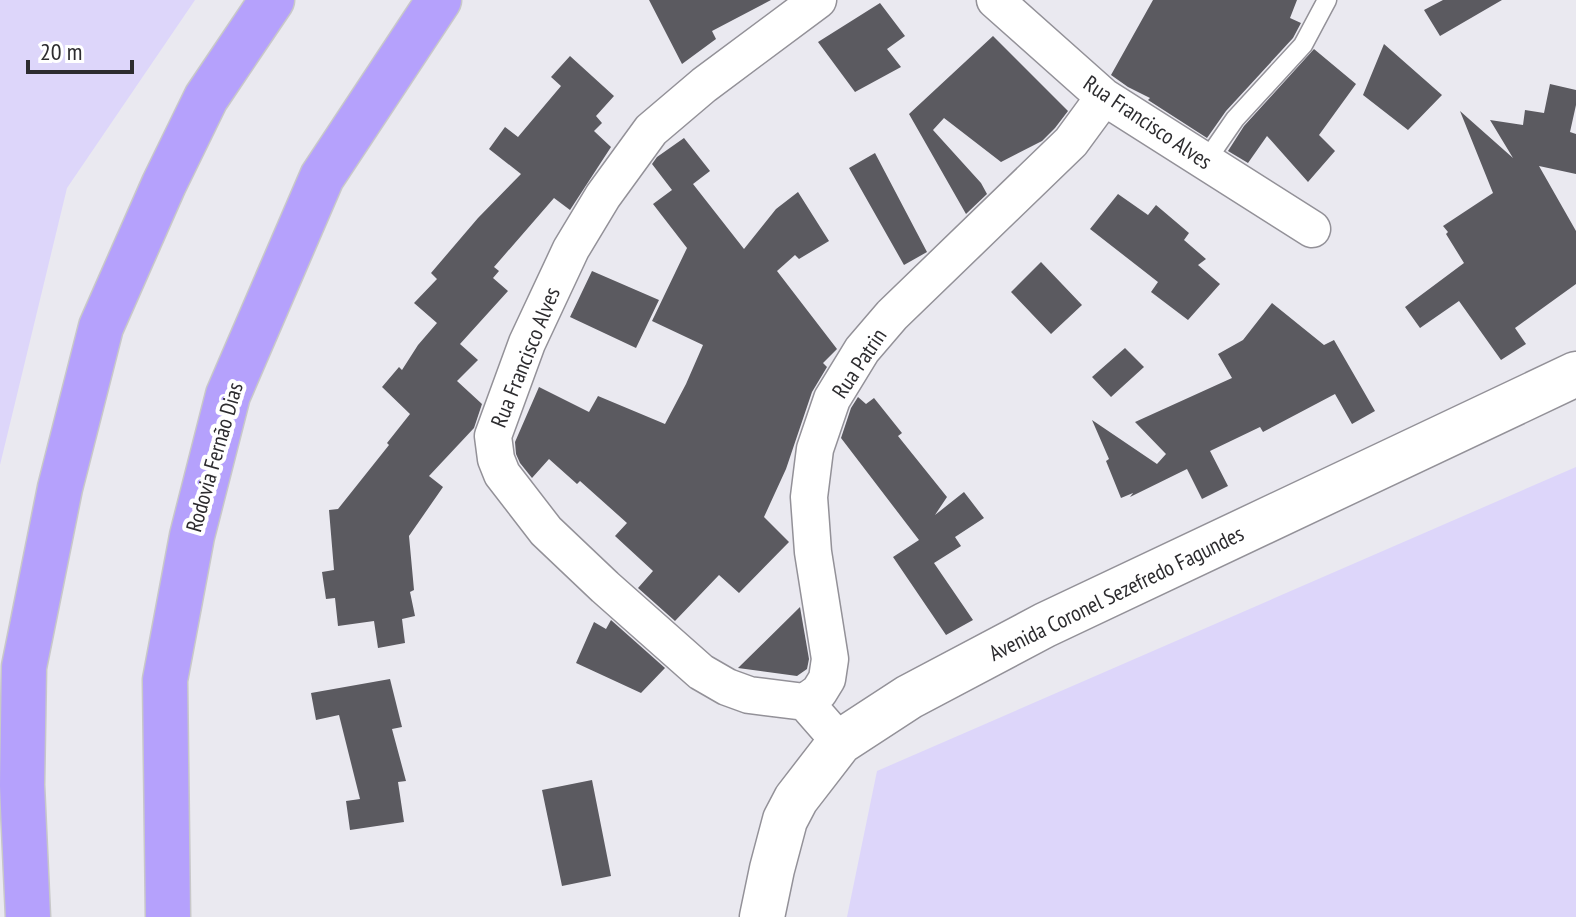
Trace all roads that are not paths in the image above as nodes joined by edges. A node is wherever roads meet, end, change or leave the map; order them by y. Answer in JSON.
{"nodes":[{"id":1,"x":272,"y":0,"type":"edge"},
{"id":2,"x":439,"y":0,"type":"edge"},
{"id":3,"x":818,"y":0,"type":"edge"},
{"id":4,"x":995,"y":0,"type":"edge"},
{"id":5,"x":1327,"y":0,"type":"edge"},
{"id":6,"x":1104,"y":97,"type":"junction"},
{"id":7,"x":1206,"y":161,"type":"junction"},
{"id":8,"x":1312,"y":229,"type":"dead end"},
{"id":9,"x":1576,"y":374,"type":"edge"},
{"id":10,"x":805,"y":702,"type":"junction"},
{"id":11,"x":840,"y":742,"type":"junction"},
{"id":12,"x":28,"y":917,"type":"edge"},
{"id":13,"x":168,"y":917,"type":"edge"},
{"id":14,"x":762,"y":917,"type":"edge"}],
"edges":[{"from":1,"to":12,"type":"highway"},
{"from":2,"to":13,"type":"highway","name":"Rodovia Fernão Dias"},
{"from":3,"to":10,"type":"street","name":"Rua Francisco Alves"},
{"from":4,"to":6,"type":"street","name":"Rua Francisco Alves"},
{"from":5,"to":7,"type":"lane"},
{"from":6,"to":7,"type":"street","name":"Rua Francisco Alves"},
{"from":6,"to":10,"type":"street","name":"Rua Patrin"},
{"from":7,"to":8,"type":"street","name":"Rua Francisco Alves"},
{"from":9,"to":11,"type":"main road","name":"Avenida Coronel Sezefredo Fagundes"},
{"from":10,"to":11,"type":"street"},
{"from":11,"to":14,"type":"main road","name":"Avenida Coronel Sezefredo Fagundes"}]}
